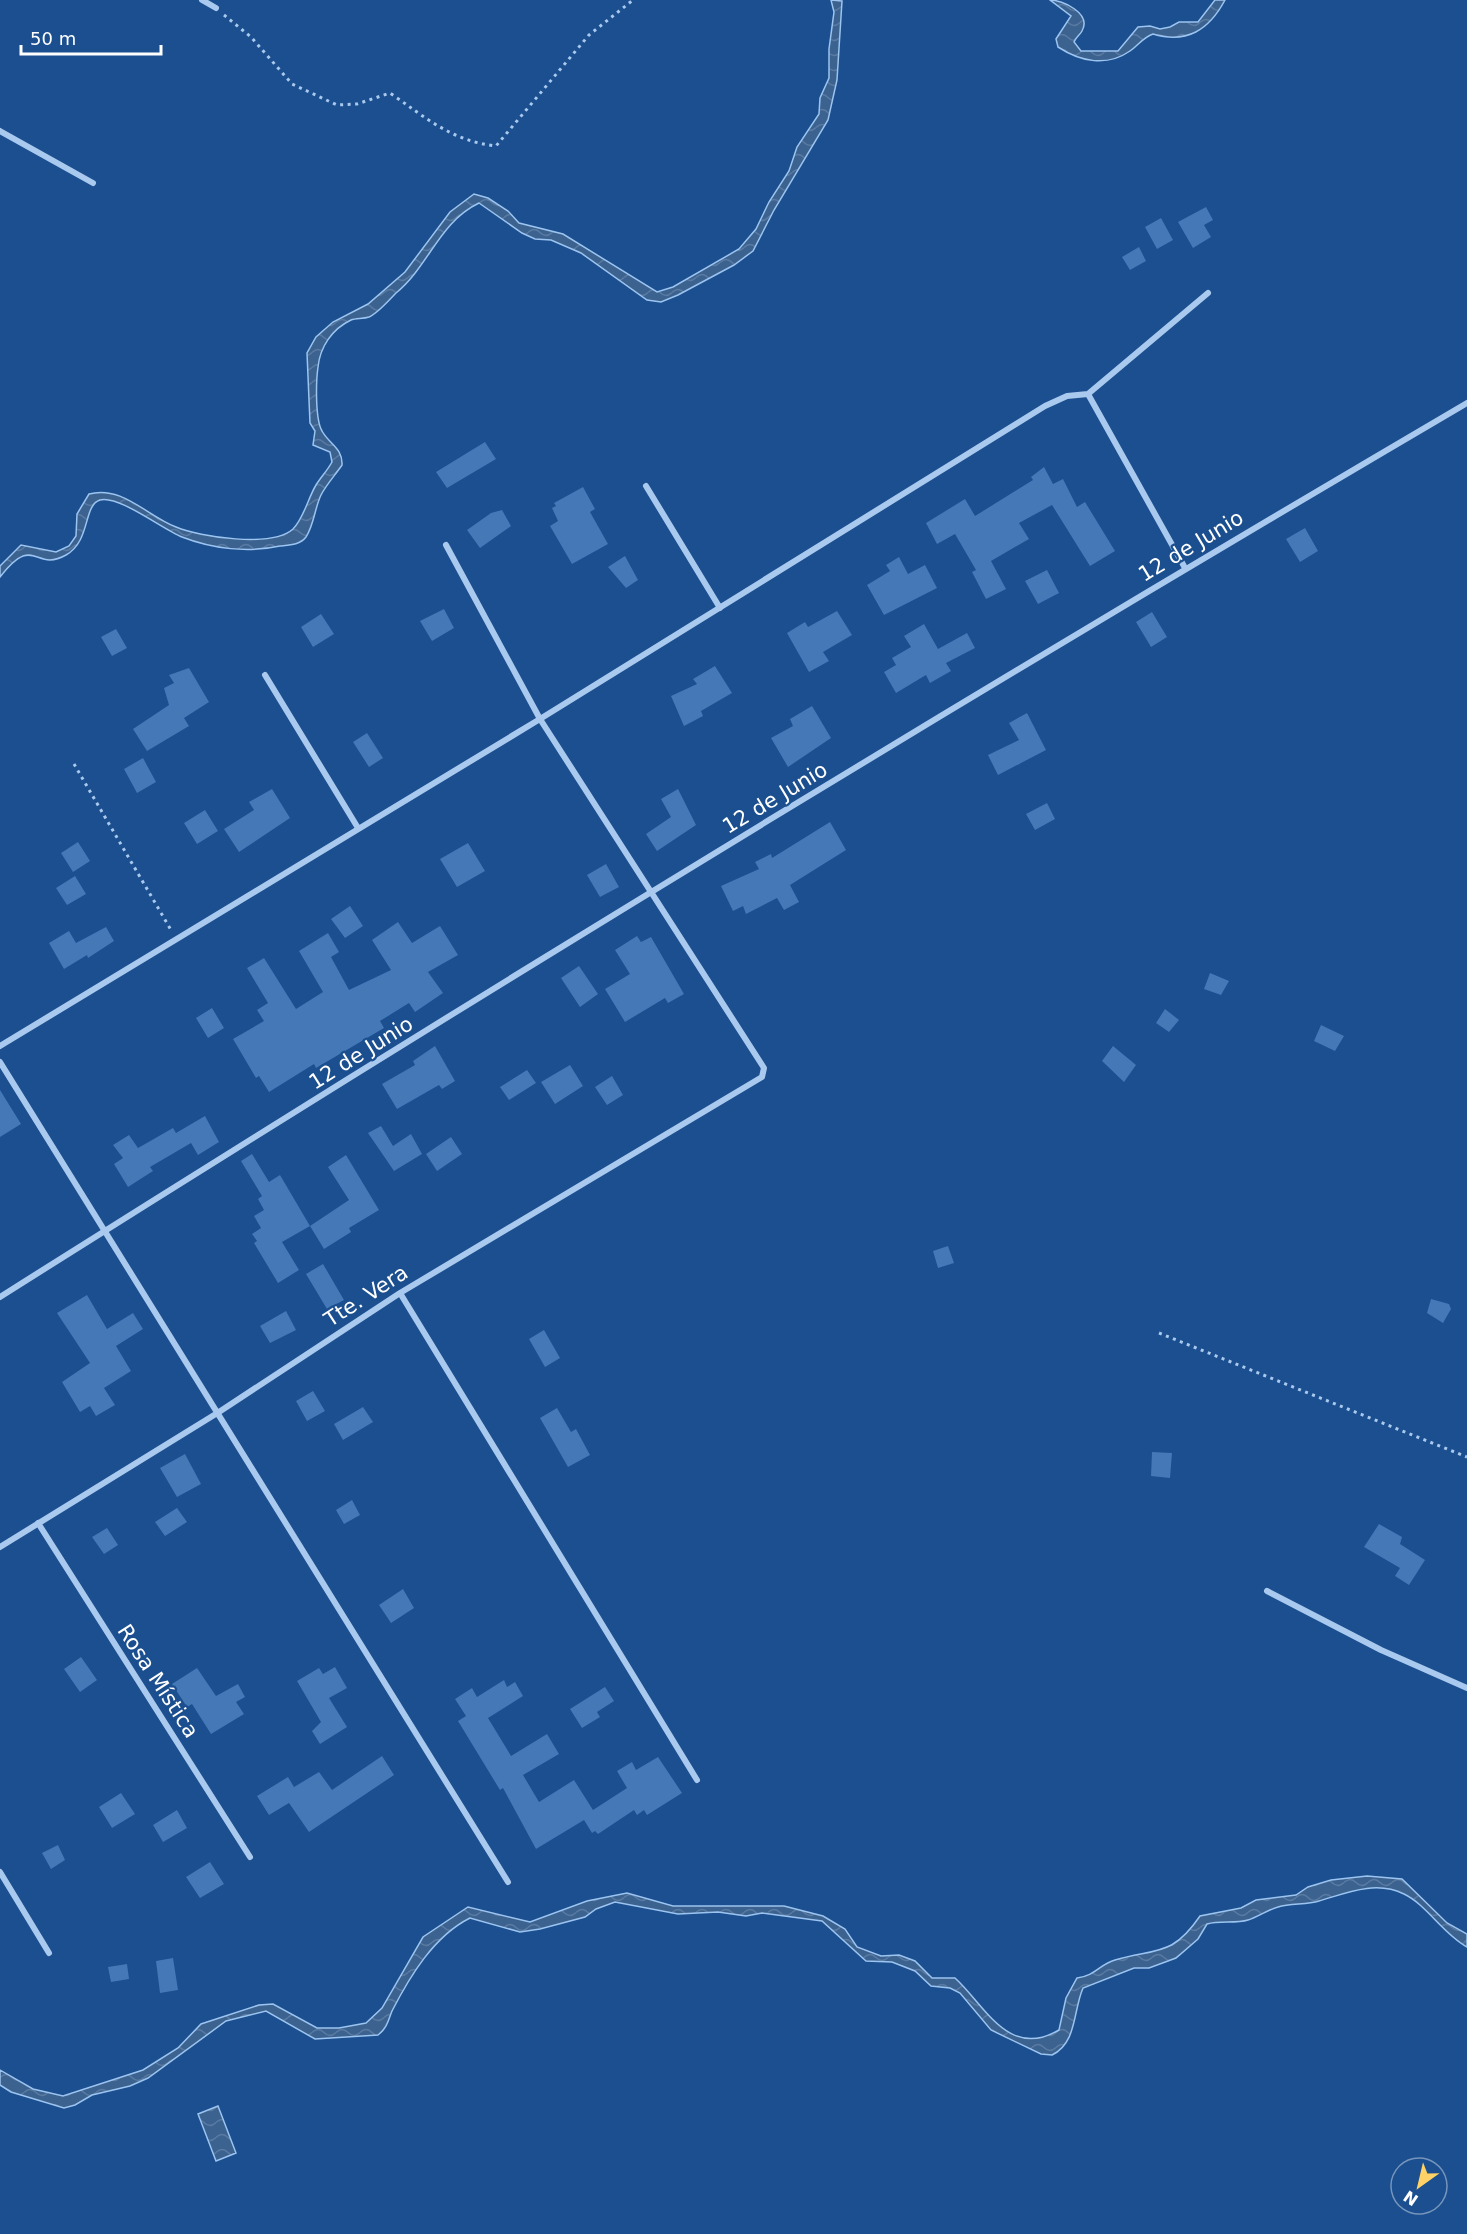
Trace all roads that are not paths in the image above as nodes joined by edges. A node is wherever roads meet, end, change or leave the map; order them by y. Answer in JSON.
{"nodes":[{"id":1,"x":202,"y":0,"type":"edge"},
{"id":2,"x":216,"y":8,"type":"road end"},
{"id":3,"x":0,"y":131,"type":"edge"},
{"id":4,"x":93,"y":183,"type":"dead end"},
{"id":5,"x":1208,"y":293,"type":"dead end"},
{"id":6,"x":1088,"y":394,"type":"junction"},
{"id":7,"x":1467,"y":403,"type":"edge"},
{"id":8,"x":646,"y":486,"type":"dead end"},
{"id":9,"x":446,"y":545,"type":"dead end"},
{"id":10,"x":1185,"y":568,"type":"junction"},
{"id":11,"x":720,"y":608,"type":"junction"},
{"id":12,"x":265,"y":675,"type":"dead end"},
{"id":13,"x":540,"y":719,"type":"junction"},
{"id":14,"x":358,"y":828,"type":"junction"},
{"id":15,"x":651,"y":893,"type":"junction"},
{"id":16,"x":0,"y":1046,"type":"edge"},
{"id":17,"x":0,"y":1062,"type":"edge"},
{"id":18,"x":105,"y":1230,"type":"junction"},
{"id":19,"x":400,"y":1293,"type":"junction"},
{"id":20,"x":0,"y":1297,"type":"edge"},
{"id":21,"x":219,"y":1412,"type":"junction"},
{"id":22,"x":38,"y":1523,"type":"junction"},
{"id":23,"x":0,"y":1547,"type":"edge"},
{"id":24,"x":1267,"y":1591,"type":"dead end"},
{"id":25,"x":1467,"y":1688,"type":"edge"},
{"id":26,"x":696,"y":1780,"type":"dead end"},
{"id":27,"x":250,"y":1857,"type":"dead end"},
{"id":28,"x":0,"y":1872,"type":"edge"},
{"id":29,"x":508,"y":1882,"type":"dead end"},
{"id":30,"x":50,"y":1953,"type":"dead end"}],
"edges":[{"from":1,"to":2,"type":"street"},
{"from":3,"to":4,"type":"street"},
{"from":5,"to":6,"type":"street"},
{"from":6,"to":10,"type":"street"},
{"from":6,"to":11,"type":"street"},
{"from":7,"to":10,"type":"street","name":"12 de Junio"},
{"from":8,"to":11,"type":"street"},
{"from":9,"to":13,"type":"street"},
{"from":10,"to":15,"type":"street","name":"12 de Junio"},
{"from":11,"to":13,"type":"street"},
{"from":12,"to":14,"type":"street"},
{"from":13,"to":14,"type":"street"},
{"from":13,"to":15,"type":"street"},
{"from":14,"to":16,"type":"street"},
{"from":15,"to":18,"type":"street","name":"12 de Junio"},
{"from":15,"to":19,"type":"street","name":"Tte. Vera"},
{"from":17,"to":18,"type":"street"},
{"from":18,"to":20,"type":"street","name":"12 de Junio"},
{"from":18,"to":21,"type":"street"},
{"from":19,"to":21,"type":"street","name":"Tte. Vera"},
{"from":19,"to":26,"type":"street"},
{"from":21,"to":22,"type":"street","name":"Tte. Vera"},
{"from":21,"to":29,"type":"street"},
{"from":22,"to":23,"type":"street","name":"Tte. Vera"},
{"from":22,"to":27,"type":"street","name":"Rosa Mística"},
{"from":24,"to":25,"type":"street"},
{"from":28,"to":30,"type":"street"}]}
